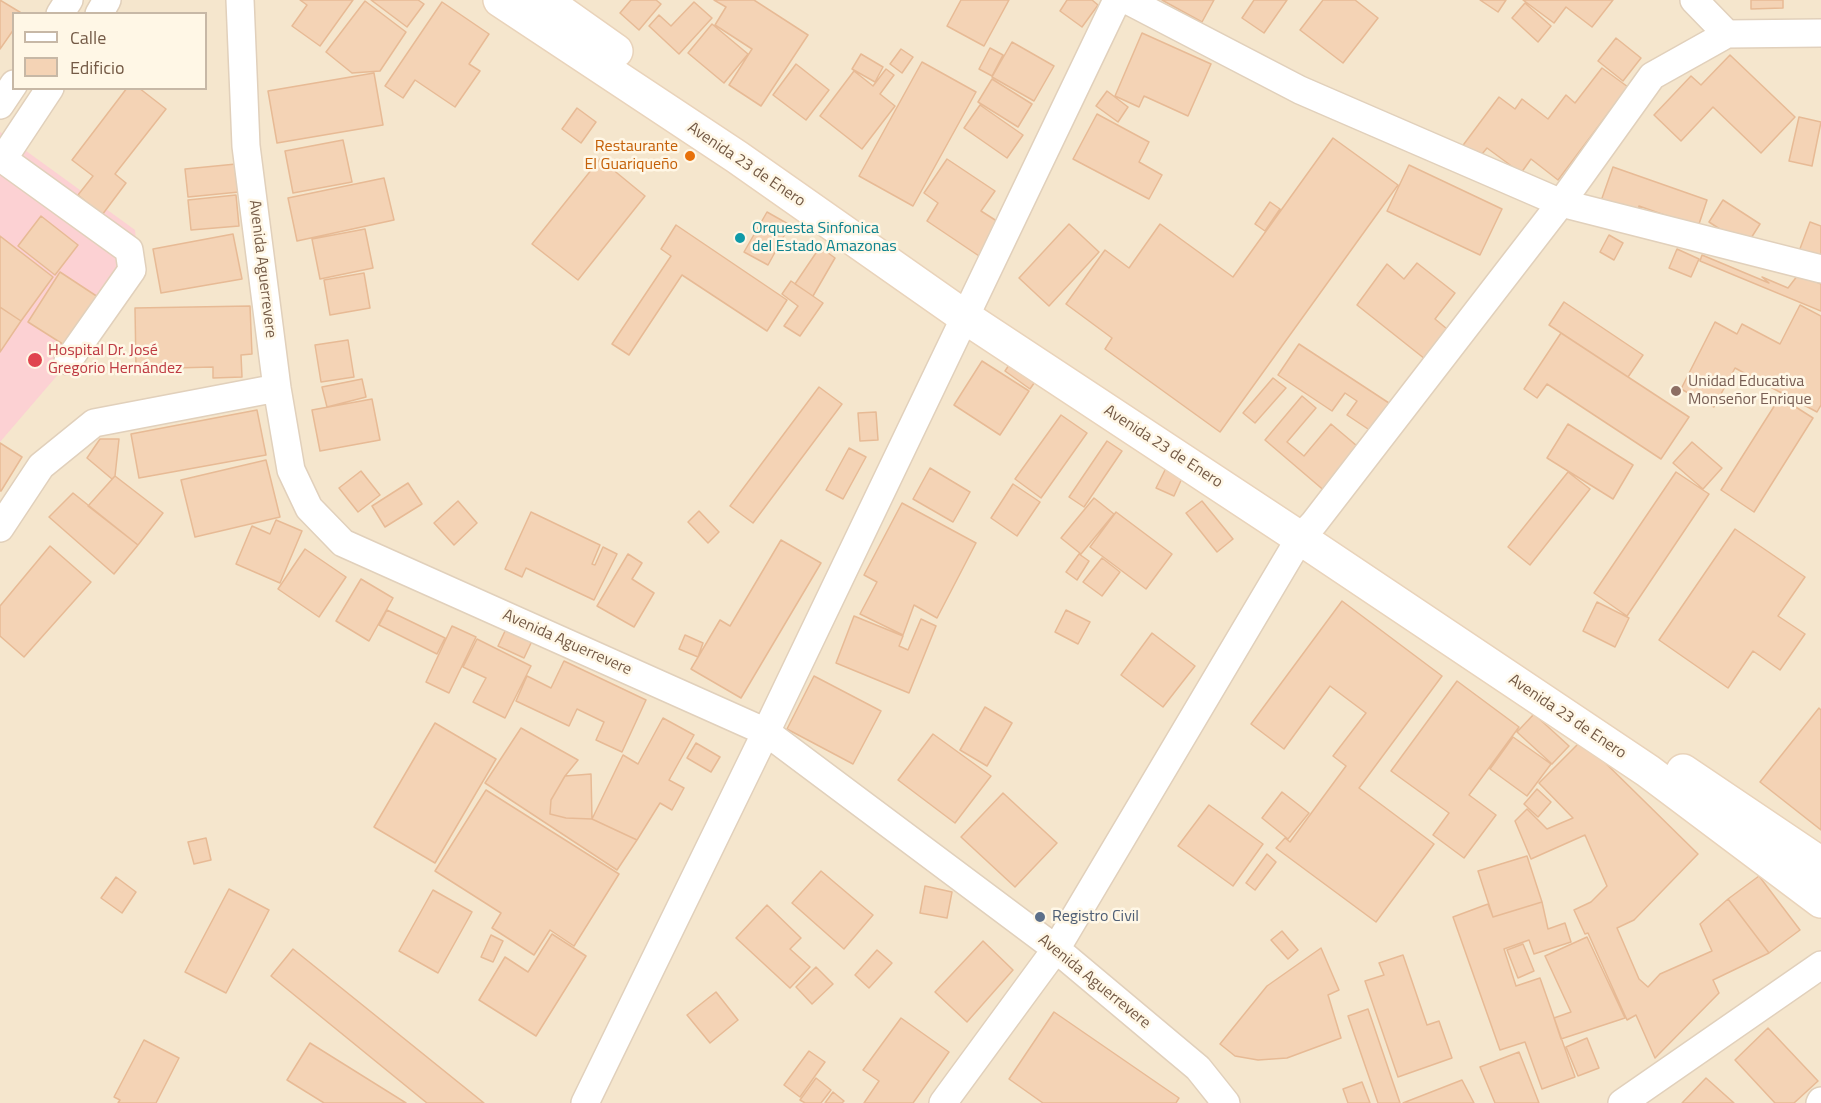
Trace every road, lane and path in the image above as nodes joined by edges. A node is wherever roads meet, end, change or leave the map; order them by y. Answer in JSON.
{"nodes":[{"id":1,"x":240,"y":0,"type":"edge"},
{"id":2,"x":500,"y":0,"type":"edge"},
{"id":3,"x":544,"y":0,"type":"edge"},
{"id":4,"x":1117,"y":0,"type":"edge"},
{"id":5,"x":1127,"y":0,"type":"edge"},
{"id":6,"x":1694,"y":0,"type":"edge"},
{"id":7,"x":1821,"y":33,"type":"edge"},
{"id":8,"x":1727,"y":34,"type":"junction"},
{"id":9,"x":12,"y":87,"type":"edge"},
{"id":10,"x":49,"y":90,"type":"edge"},
{"id":11,"x":0,"y":105,"type":"edge"},
{"id":12,"x":1,"y":158,"type":"edge"},
{"id":13,"x":1561,"y":203,"type":"junction"},
{"id":14,"x":1821,"y":269,"type":"edge"},
{"id":15,"x":969,"y":309,"type":"junction"},
{"id":16,"x":68,"y":361,"type":"dead end"},
{"id":17,"x":277,"y":388,"type":"junction"},
{"id":18,"x":0,"y":528,"type":"edge"},
{"id":19,"x":1307,"y":530,"type":"junction"},
{"id":20,"x":766,"y":732,"type":"junction"},
{"id":21,"x":1821,"y":864,"type":"edge"},
{"id":22,"x":1821,"y":900,"type":"edge"},
{"id":23,"x":1056,"y":949,"type":"junction"},
{"id":24,"x":1821,"y":965,"type":"edge"},
{"id":25,"x":585,"y":1103,"type":"edge"},
{"id":26,"x":943,"y":1103,"type":"edge"},
{"id":27,"x":1226,"y":1103,"type":"edge"},
{"id":28,"x":1622,"y":1103,"type":"edge"}],
"edges":[{"from":1,"to":17,"type":"street","name":"Avenida Aguerrevere"},
{"from":2,"to":15,"type":"main road","name":"Avenida 23 de Enero"},
{"from":3,"to":15,"type":"main road","name":"Avenida 23 de Enero"},
{"from":4,"to":15,"type":"street"},
{"from":5,"to":13,"type":"street"},
{"from":6,"to":8,"type":"street"},
{"from":7,"to":8,"type":"street"},
{"from":8,"to":13,"type":"street"},
{"from":9,"to":11,"type":"street"},
{"from":10,"to":12,"type":"street"},
{"from":12,"to":16,"type":"street"},
{"from":13,"to":14,"type":"street"},
{"from":13,"to":19,"type":"street"},
{"from":15,"to":19,"type":"main road","name":"Avenida 23 de Enero"},
{"from":15,"to":20,"type":"street"},
{"from":17,"to":18,"type":"street"},
{"from":17,"to":20,"type":"street","name":"Avenida Aguerrevere"},
{"from":19,"to":21,"type":"main road","name":"Avenida 23 de Enero"},
{"from":19,"to":22,"type":"main road","name":"Avenida 23 de Enero"},
{"from":19,"to":23,"type":"street"},
{"from":20,"to":23,"type":"street","name":"Avenida Aguerrevere"},
{"from":20,"to":25,"type":"street"},
{"from":23,"to":26,"type":"street"},
{"from":23,"to":27,"type":"street","name":"Avenida Aguerrevere"},
{"from":24,"to":28,"type":"street"}]}
